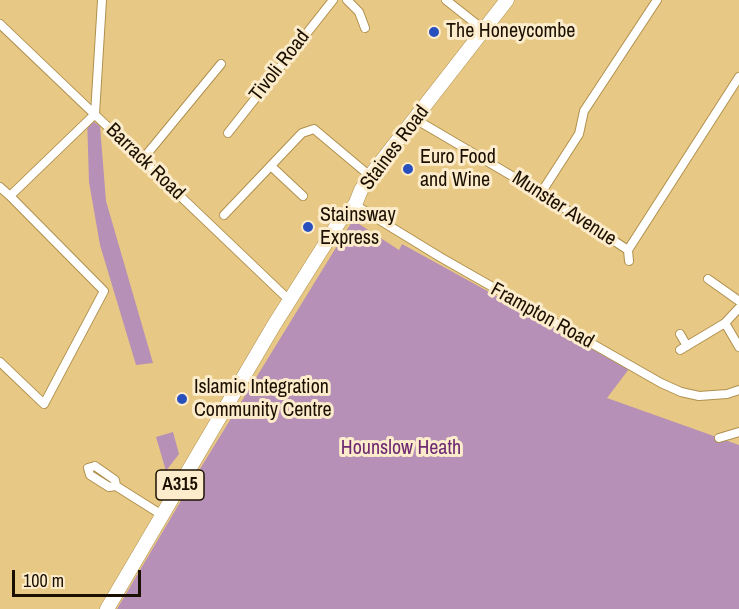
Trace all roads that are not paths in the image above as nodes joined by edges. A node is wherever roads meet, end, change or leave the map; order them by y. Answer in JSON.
{"nodes":[{"id":1,"x":102,"y":0,"type":"edge"},
{"id":2,"x":333,"y":0,"type":"edge"},
{"id":3,"x":347,"y":0,"type":"edge"},
{"id":4,"x":446,"y":0,"type":"edge"},
{"id":5,"x":507,"y":0,"type":"edge"},
{"id":6,"x":657,"y":0,"type":"edge"},
{"id":7,"x":0,"y":24,"type":"edge"},
{"id":8,"x":365,"y":28,"type":"dead end"},
{"id":9,"x":484,"y":30,"type":"junction"},
{"id":10,"x":221,"y":63,"type":"dead end"},
{"id":11,"x":739,"y":77,"type":"edge"},
{"id":12,"x":95,"y":114,"type":"junction"},
{"id":13,"x":415,"y":119,"type":"junction"},
{"id":14,"x":228,"y":133,"type":"dead end"},
{"id":15,"x":142,"y":160,"type":"junction"},
{"id":16,"x":272,"y":166,"type":"junction"},
{"id":17,"x":370,"y":176,"type":"junction"},
{"id":18,"x":0,"y":187,"type":"edge"},
{"id":19,"x":541,"y":193,"type":"junction"},
{"id":20,"x":10,"y":196,"type":"junction"},
{"id":21,"x":303,"y":196,"type":"dead end"},
{"id":22,"x":355,"y":205,"type":"junction"},
{"id":23,"x":224,"y":215,"type":"dead end"},
{"id":24,"x":628,"y":250,"type":"junction"},
{"id":25,"x":629,"y":261,"type":"dead end"},
{"id":26,"x":708,"y":279,"type":"dead end"},
{"id":27,"x":289,"y":300,"type":"junction"},
{"id":28,"x":739,"y":301,"type":"edge"},
{"id":29,"x":739,"y":308,"type":"edge"},
{"id":30,"x":725,"y":323,"type":"junction"},
{"id":31,"x":680,"y":334,"type":"dead end"},
{"id":32,"x":739,"y":347,"type":"edge"},
{"id":33,"x":0,"y":362,"type":"edge"},
{"id":34,"x":739,"y":390,"type":"edge"},
{"id":35,"x":739,"y":432,"type":"edge"},
{"id":36,"x":718,"y":438,"type":"dead end"},
{"id":37,"x":116,"y":486,"type":"dead end"},
{"id":38,"x":162,"y":515,"type":"junction"},
{"id":39,"x":107,"y":609,"type":"edge"}],
"edges":[{"from":1,"to":12,"type":"street"},
{"from":2,"to":14,"type":"street","name":"Tivoli Road"},
{"from":3,"to":8,"type":"street"},
{"from":4,"to":9,"type":"street"},
{"from":5,"to":9,"type":"main road","name":"Staines Road","number":"A315"},
{"from":6,"to":19,"type":"street"},
{"from":7,"to":12,"type":"street","name":"Barrack Road"},
{"from":9,"to":13,"type":"main road","name":"Staines Road","number":"A315"},
{"from":10,"to":15,"type":"street"},
{"from":11,"to":24,"type":"street","name":"Munster Avenue"},
{"from":12,"to":15,"type":"street","name":"Barrack Road"},
{"from":12,"to":20,"type":"street"},
{"from":13,"to":17,"type":"main road","name":"Staines Road","number":"A315"},
{"from":13,"to":19,"type":"street","name":"Munster Avenue"},
{"from":15,"to":27,"type":"street","name":"Barrack Road"},
{"from":16,"to":17,"type":"street"},
{"from":16,"to":21,"type":"street"},
{"from":16,"to":23,"type":"street"},
{"from":17,"to":22,"type":"main road","name":"Staines Road","number":"A315"},
{"from":18,"to":20,"type":"street"},
{"from":19,"to":24,"type":"street","name":"Munster Avenue"},
{"from":20,"to":33,"type":"street"},
{"from":22,"to":27,"type":"main road","name":"Staines Road","number":"A315"},
{"from":22,"to":34,"type":"street","name":"Frampton Road"},
{"from":24,"to":25,"type":"street"},
{"from":26,"to":28,"type":"street"},
{"from":27,"to":38,"type":"main road","number":"A315"},
{"from":29,"to":30,"type":"street"},
{"from":30,"to":31,"type":"street"},
{"from":30,"to":32,"type":"street"},
{"from":35,"to":36,"type":"street"},
{"from":37,"to":38,"type":"street"},
{"from":38,"to":39,"type":"main road","number":"A315"}]}
